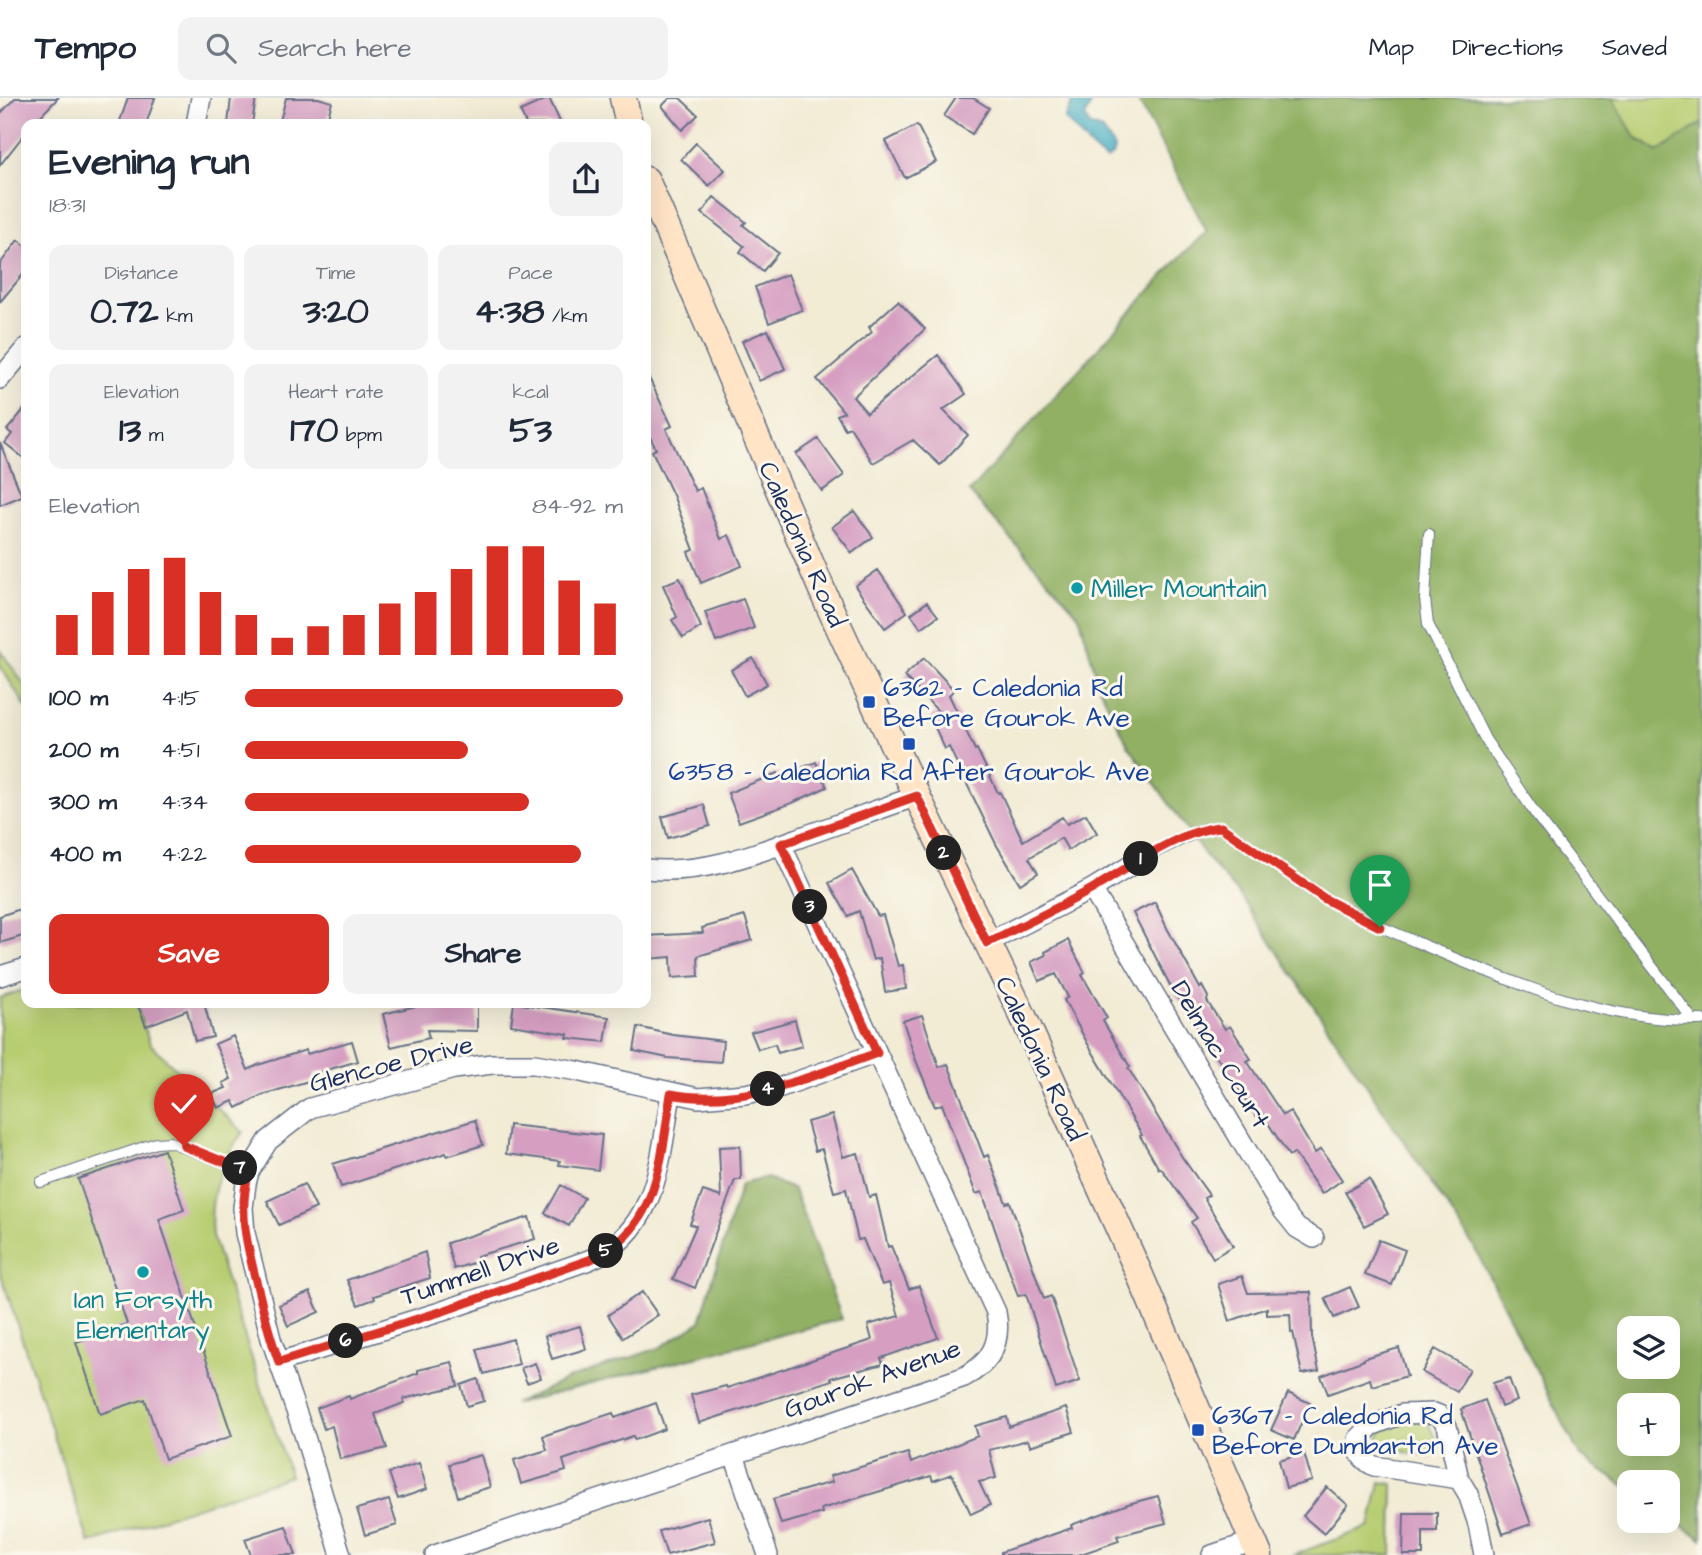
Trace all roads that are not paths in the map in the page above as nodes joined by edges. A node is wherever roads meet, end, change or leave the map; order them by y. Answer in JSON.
{"nodes":[{"id":1,"x":201,"y":98,"type":"edge"},
{"id":2,"x":623,"y":98,"type":"edge"},
{"id":3,"x":197,"y":119,"type":"edge"},
{"id":4,"x":628,"y":119,"type":"edge"},
{"id":5,"x":651,"y":192,"type":"edge"},
{"id":6,"x":21,"y":354,"type":"edge"},
{"id":7,"x":0,"y":379,"type":"edge"},
{"id":8,"x":1429,"y":534,"type":"dead end"},
{"id":9,"x":917,"y":796,"type":"junction"},
{"id":10,"x":781,"y":844,"type":"junction"},
{"id":11,"x":1145,"y":857,"type":"joint"},
{"id":12,"x":651,"y":869,"type":"edge"},
{"id":13,"x":1092,"y":889,"type":"junction"},
{"id":14,"x":987,"y":943,"type":"junction"},
{"id":15,"x":21,"y":970,"type":"edge"},
{"id":16,"x":0,"y":976,"type":"edge"},
{"id":17,"x":1697,"y":1020,"type":"edge"},
{"id":18,"x":877,"y":1053,"type":"junction"},
{"id":19,"x":671,"y":1094,"type":"junction"},
{"id":20,"x":249,"y":1172,"type":"junction"},
{"id":21,"x":41,"y":1182,"type":"dead end"},
{"id":22,"x":1314,"y":1238,"type":"dead end"},
{"id":23,"x":279,"y":1362,"type":"junction"},
{"id":24,"x":734,"y":1455,"type":"junction"},
{"id":25,"x":1459,"y":1479,"type":"junction"},
{"id":26,"x":1257,"y":1548,"type":"edge"},
{"id":27,"x":341,"y":1555,"type":"edge"},
{"id":28,"x":435,"y":1555,"type":"edge"},
{"id":29,"x":768,"y":1555,"type":"edge"},
{"id":30,"x":1212,"y":1555,"type":"edge"},
{"id":31,"x":1484,"y":1555,"type":"edge"}],
"edges":[{"from":1,"to":3,"type":"street"},
{"from":2,"to":4,"type":"street"},
{"from":5,"to":9,"type":"street","name":"Caledonia Road"},
{"from":6,"to":7,"type":"street"},
{"from":8,"to":17,"type":"lane"},
{"from":9,"to":10,"type":"street"},
{"from":9,"to":14,"type":"street","name":"Caledonia Road"},
{"from":10,"to":12,"type":"street"},
{"from":10,"to":18,"type":"street","name":"Gourok Avenue"},
{"from":11,"to":13,"type":"street"},
{"from":11,"to":17,"type":"lane"},
{"from":13,"to":14,"type":"street"},
{"from":13,"to":22,"type":"street","name":"Delmac Court"},
{"from":14,"to":26,"type":"street","name":"Caledonia Road"},
{"from":15,"to":16,"type":"street"},
{"from":18,"to":19,"type":"street","name":"Glencoe Drive"},
{"from":18,"to":24,"type":"street","name":"Gourok Avenue"},
{"from":19,"to":20,"type":"street","name":"Glencoe Drive"},
{"from":19,"to":23,"type":"street","name":"Tummell Drive"},
{"from":20,"to":21,"type":"lane"},
{"from":20,"to":23,"type":"street","name":"Glencoe Drive"},
{"from":23,"to":27,"type":"street","name":"Glencoe Drive"},
{"from":24,"to":28,"type":"street","name":"Gourok Avenue"},
{"from":24,"to":29,"type":"street"},
{"from":25,"to":25,"type":"street"},
{"from":25,"to":31,"type":"street"},
{"from":26,"to":30,"type":"street"}]}
